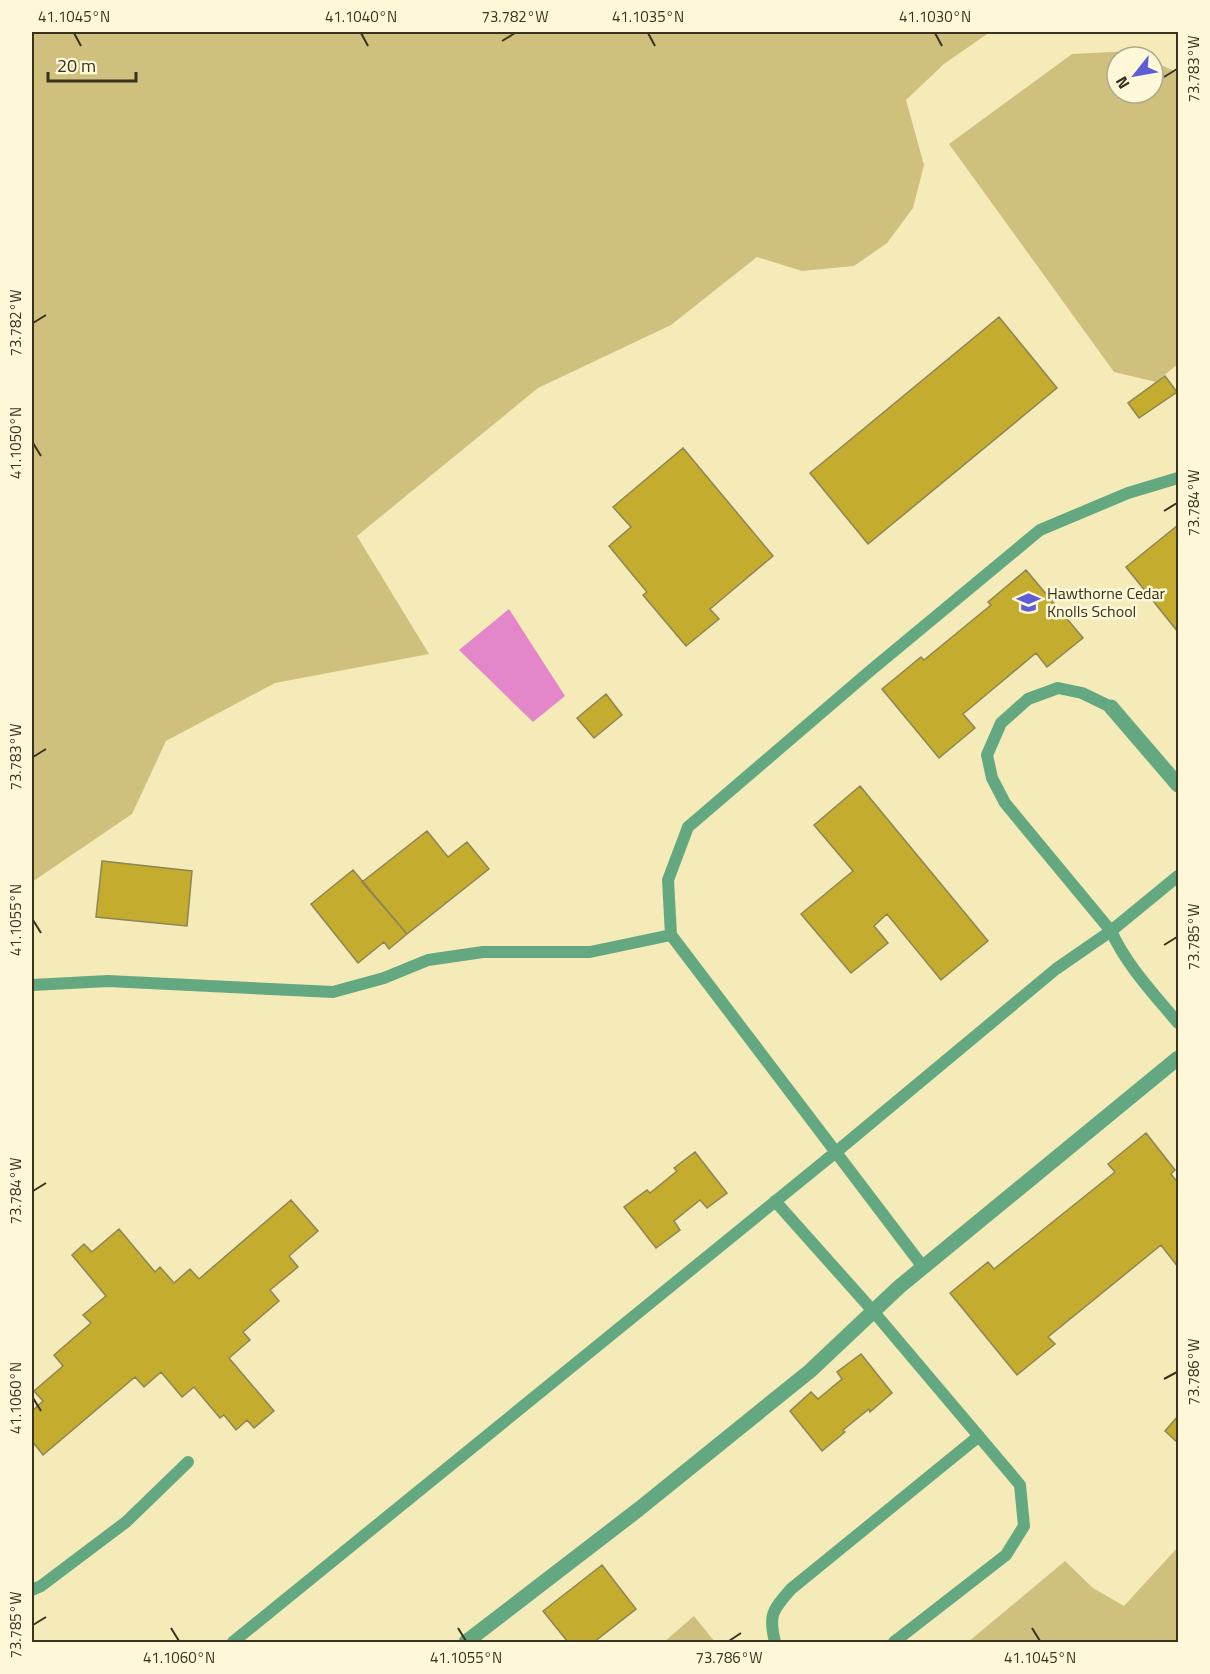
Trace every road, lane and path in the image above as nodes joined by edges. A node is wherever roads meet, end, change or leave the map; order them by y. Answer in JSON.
{"nodes":[{"id":1,"x":1179,"y":478,"type":"edge"},
{"id":2,"x":1111,"y":707,"type":"joint"},
{"id":3,"x":1179,"y":785,"type":"edge"},
{"id":4,"x":1179,"y":876,"type":"edge"},
{"id":5,"x":1111,"y":931,"type":"junction"},
{"id":6,"x":671,"y":935,"type":"junction"},
{"id":7,"x":32,"y":985,"type":"edge"},
{"id":8,"x":1179,"y":1023,"type":"edge"},
{"id":9,"x":1179,"y":1059,"type":"edge"},
{"id":10,"x":836,"y":1152,"type":"junction"},
{"id":11,"x":775,"y":1201,"type":"junction"},
{"id":12,"x":923,"y":1267,"type":"junction"},
{"id":13,"x":873,"y":1311,"type":"junction"},
{"id":14,"x":979,"y":1436,"type":"junction"},
{"id":15,"x":188,"y":1462,"type":"dead end"},
{"id":16,"x":32,"y":1590,"type":"edge"},
{"id":17,"x":233,"y":1642,"type":"edge"},
{"id":18,"x":466,"y":1642,"type":"edge"},
{"id":19,"x":775,"y":1642,"type":"edge"},
{"id":20,"x":894,"y":1642,"type":"edge"}],
"edges":[{"from":1,"to":6,"type":"lane"},
{"from":2,"to":3,"type":"street"},
{"from":2,"to":5,"type":"lane"},
{"from":4,"to":5,"type":"lane"},
{"from":5,"to":8,"type":"lane"},
{"from":5,"to":10,"type":"lane"},
{"from":6,"to":7,"type":"lane"},
{"from":6,"to":10,"type":"lane"},
{"from":9,"to":12,"type":"street"},
{"from":10,"to":11,"type":"lane"},
{"from":10,"to":12,"type":"lane"},
{"from":11,"to":13,"type":"lane"},
{"from":11,"to":17,"type":"lane"},
{"from":12,"to":13,"type":"street"},
{"from":13,"to":14,"type":"lane"},
{"from":13,"to":18,"type":"street"},
{"from":14,"to":19,"type":"lane"},
{"from":14,"to":20,"type":"lane"},
{"from":15,"to":16,"type":"lane"}]}
